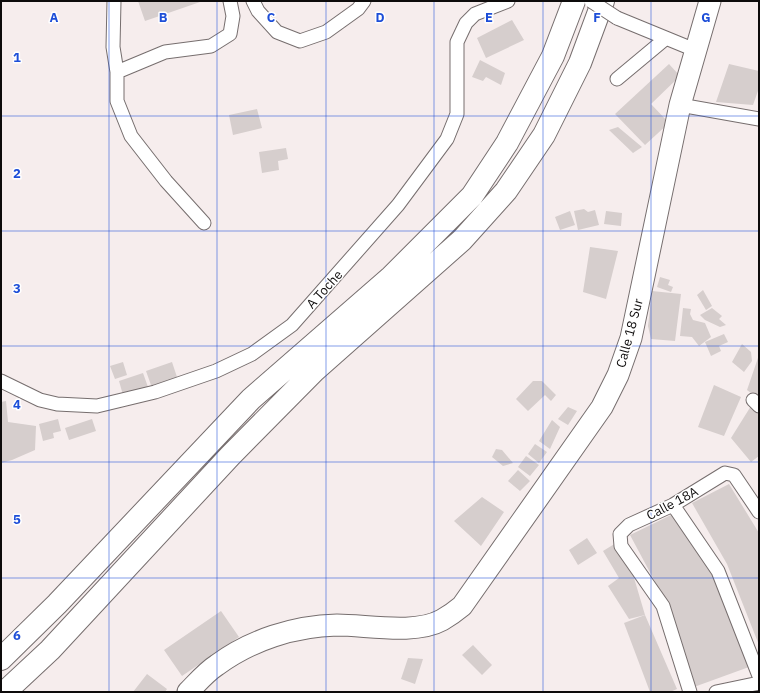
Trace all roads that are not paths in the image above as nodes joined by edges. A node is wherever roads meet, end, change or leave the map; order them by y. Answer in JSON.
{"nodes":[{"id":1,"x":114,"y":1,"type":"edge"},
{"id":2,"x":230,"y":1,"type":"edge"},
{"id":3,"x":253,"y":1,"type":"edge"},
{"id":4,"x":364,"y":1,"type":"edge"},
{"id":5,"x":508,"y":1,"type":"edge"},
{"id":6,"x":574,"y":1,"type":"edge"},
{"id":7,"x":591,"y":1,"type":"edge"},
{"id":8,"x":603,"y":1,"type":"edge"},
{"id":9,"x":710,"y":1,"type":"edge"},
{"id":10,"x":481,"y":6,"type":"edge"},
{"id":11,"x":665,"y":39,"type":"junction"},
{"id":12,"x":695,"y":50,"type":"junction"},
{"id":13,"x":117,"y":72,"type":"junction"},
{"id":14,"x":617,"y":79,"type":"dead end"},
{"id":15,"x":680,"y":105,"type":"junction"},
{"id":16,"x":759,"y":119,"type":"edge"},
{"id":17,"x":204,"y":223,"type":"dead end"},
{"id":18,"x":1,"y":380,"type":"edge"},
{"id":19,"x":673,"y":505,"type":"junction"},
{"id":20,"x":759,"y":512,"type":"edge"},
{"id":21,"x":1,"y":659,"type":"edge"},
{"id":22,"x":759,"y":676,"type":"edge"},
{"id":23,"x":759,"y":683,"type":"edge"},
{"id":24,"x":5,"y":692,"type":"edge"},
{"id":25,"x":188,"y":692,"type":"edge"},
{"id":26,"x":690,"y":692,"type":"edge"},
{"id":27,"x":716,"y":692,"type":"edge"}],
"edges":[{"from":1,"to":13,"type":"street"},
{"from":2,"to":13,"type":"street"},
{"from":3,"to":4,"type":"street"},
{"from":5,"to":10,"type":"street","name":"A Toche"},
{"from":6,"to":21,"type":"highway"},
{"from":7,"to":11,"type":"street","bridge":true},
{"from":8,"to":24,"type":"highway"},
{"from":9,"to":12,"type":"main road","name":"Calle 18 Sur"},
{"from":10,"to":18,"type":"street","name":"A Toche"},
{"from":11,"to":12,"type":"street"},
{"from":11,"to":14,"type":"street"},
{"from":12,"to":15,"type":"main road","name":"Calle 18 Sur"},
{"from":13,"to":17,"type":"street"},
{"from":15,"to":16,"type":"street"},
{"from":15,"to":25,"type":"main road","name":"Calle 18 Sur"},
{"from":19,"to":20,"type":"street","name":"Calle 18A"},
{"from":19,"to":22,"type":"street"},
{"from":19,"to":26,"type":"street","name":"Calle 18A"},
{"from":23,"to":27,"type":"street"}]}
